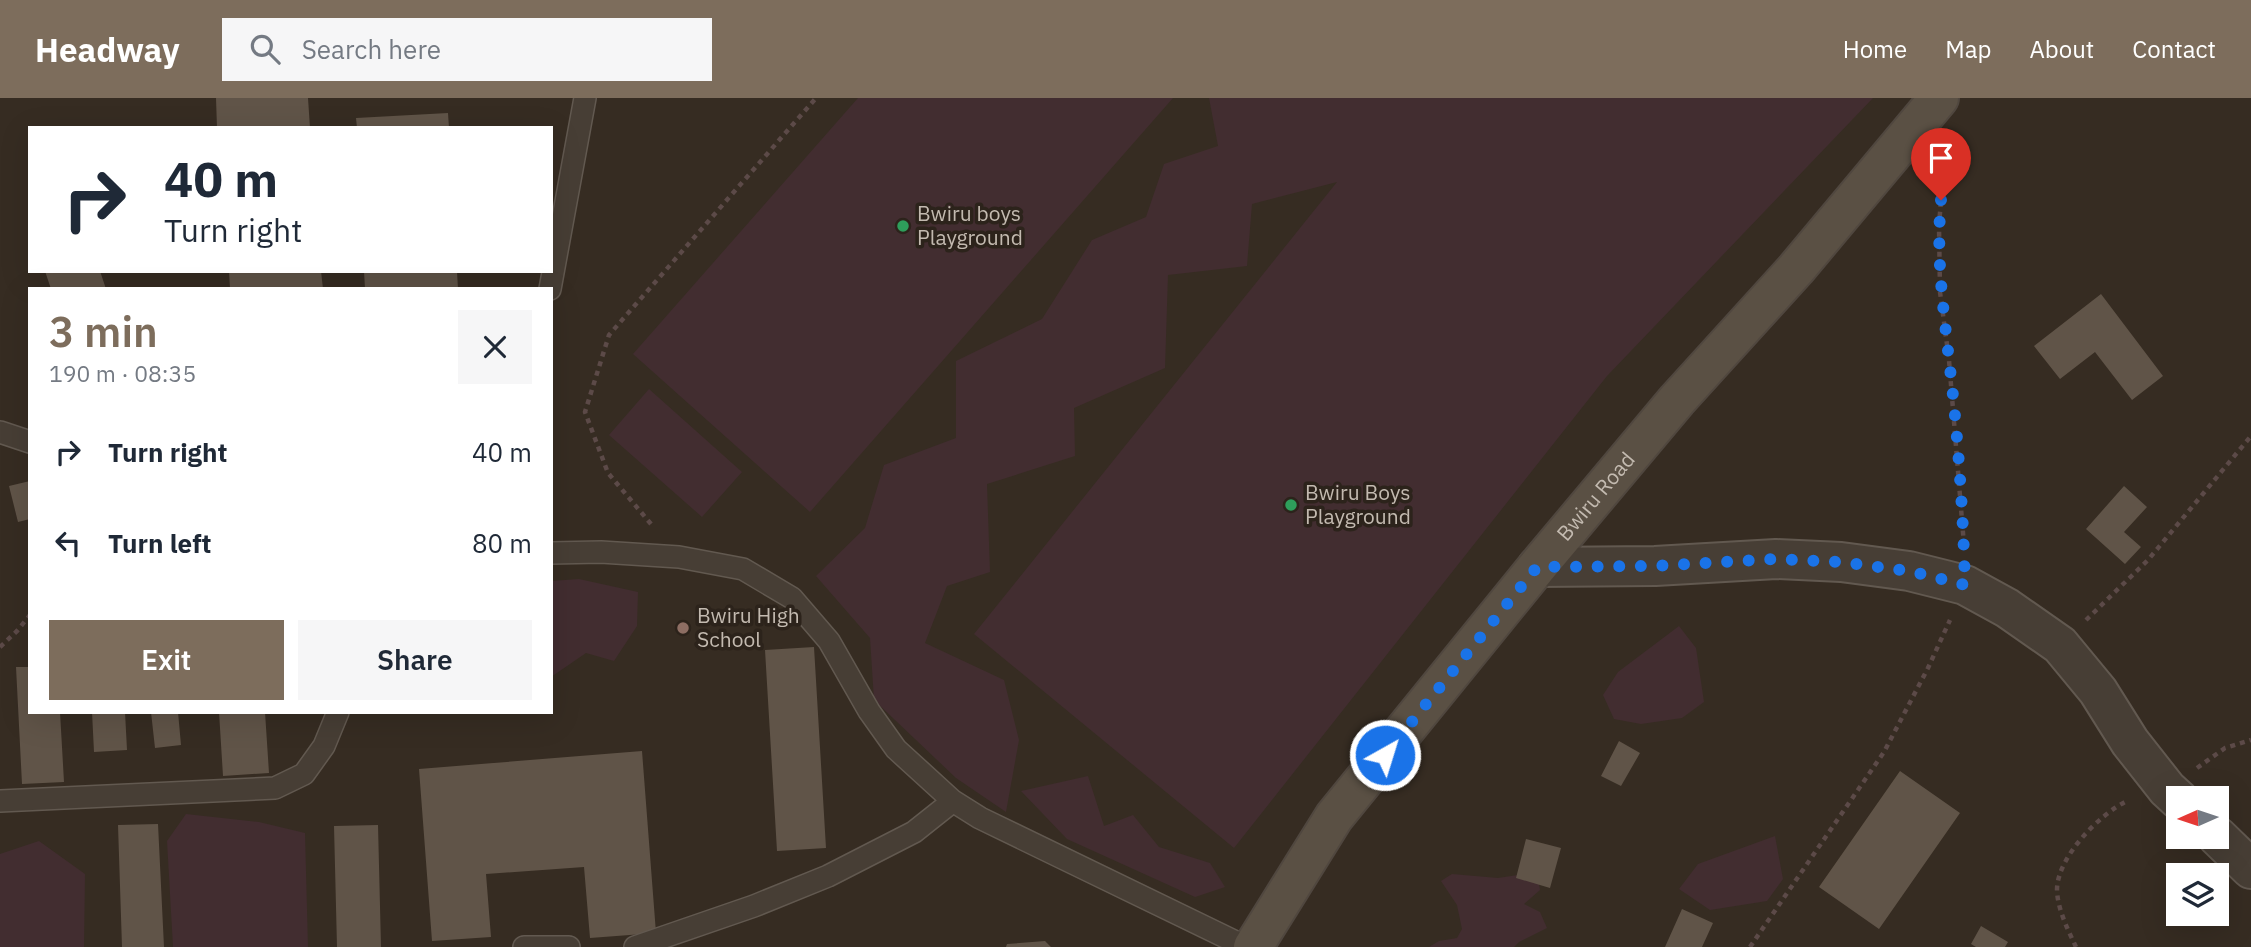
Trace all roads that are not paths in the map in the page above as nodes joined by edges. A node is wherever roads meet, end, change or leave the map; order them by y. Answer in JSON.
{"nodes":[{"id":1,"x":585,"y":98,"type":"edge"},
{"id":2,"x":1939,"y":98,"type":"edge"},
{"id":3,"x":553,"y":273,"type":"edge"},
{"id":4,"x":0,"y":432,"type":"edge"},
{"id":5,"x":28,"y":441,"type":"edge"},
{"id":6,"x":553,"y":553,"type":"edge"},
{"id":7,"x":1537,"y":567,"type":"junction"},
{"id":8,"x":337,"y":714,"type":"edge"},
{"id":9,"x":2166,"y":786,"type":"edge"},
{"id":10,"x":0,"y":801,"type":"edge"},
{"id":11,"x":953,"y":801,"type":"junction"},
{"id":12,"x":2230,"y":849,"type":"edge"},
{"id":13,"x":2251,"y":869,"type":"edge"},
{"id":14,"x":524,"y":947,"type":"edge"},
{"id":15,"x":569,"y":947,"type":"edge"},
{"id":16,"x":635,"y":947,"type":"edge"},
{"id":17,"x":1246,"y":947,"type":"edge"},
{"id":18,"x":1253,"y":947,"type":"edge"}],
"edges":[{"from":1,"to":3,"type":"lane"},
{"from":2,"to":7,"type":"main road","name":"Bwiru Road"},
{"from":4,"to":5,"type":"lane"},
{"from":6,"to":11,"type":"lane"},
{"from":7,"to":9,"type":"street"},
{"from":7,"to":18,"type":"main road","name":"Bwiru Road"},
{"from":8,"to":10,"type":"lane"},
{"from":11,"to":16,"type":"lane"},
{"from":11,"to":17,"type":"lane"},
{"from":12,"to":13,"type":"street"},
{"from":14,"to":15,"type":"lane"}]}
